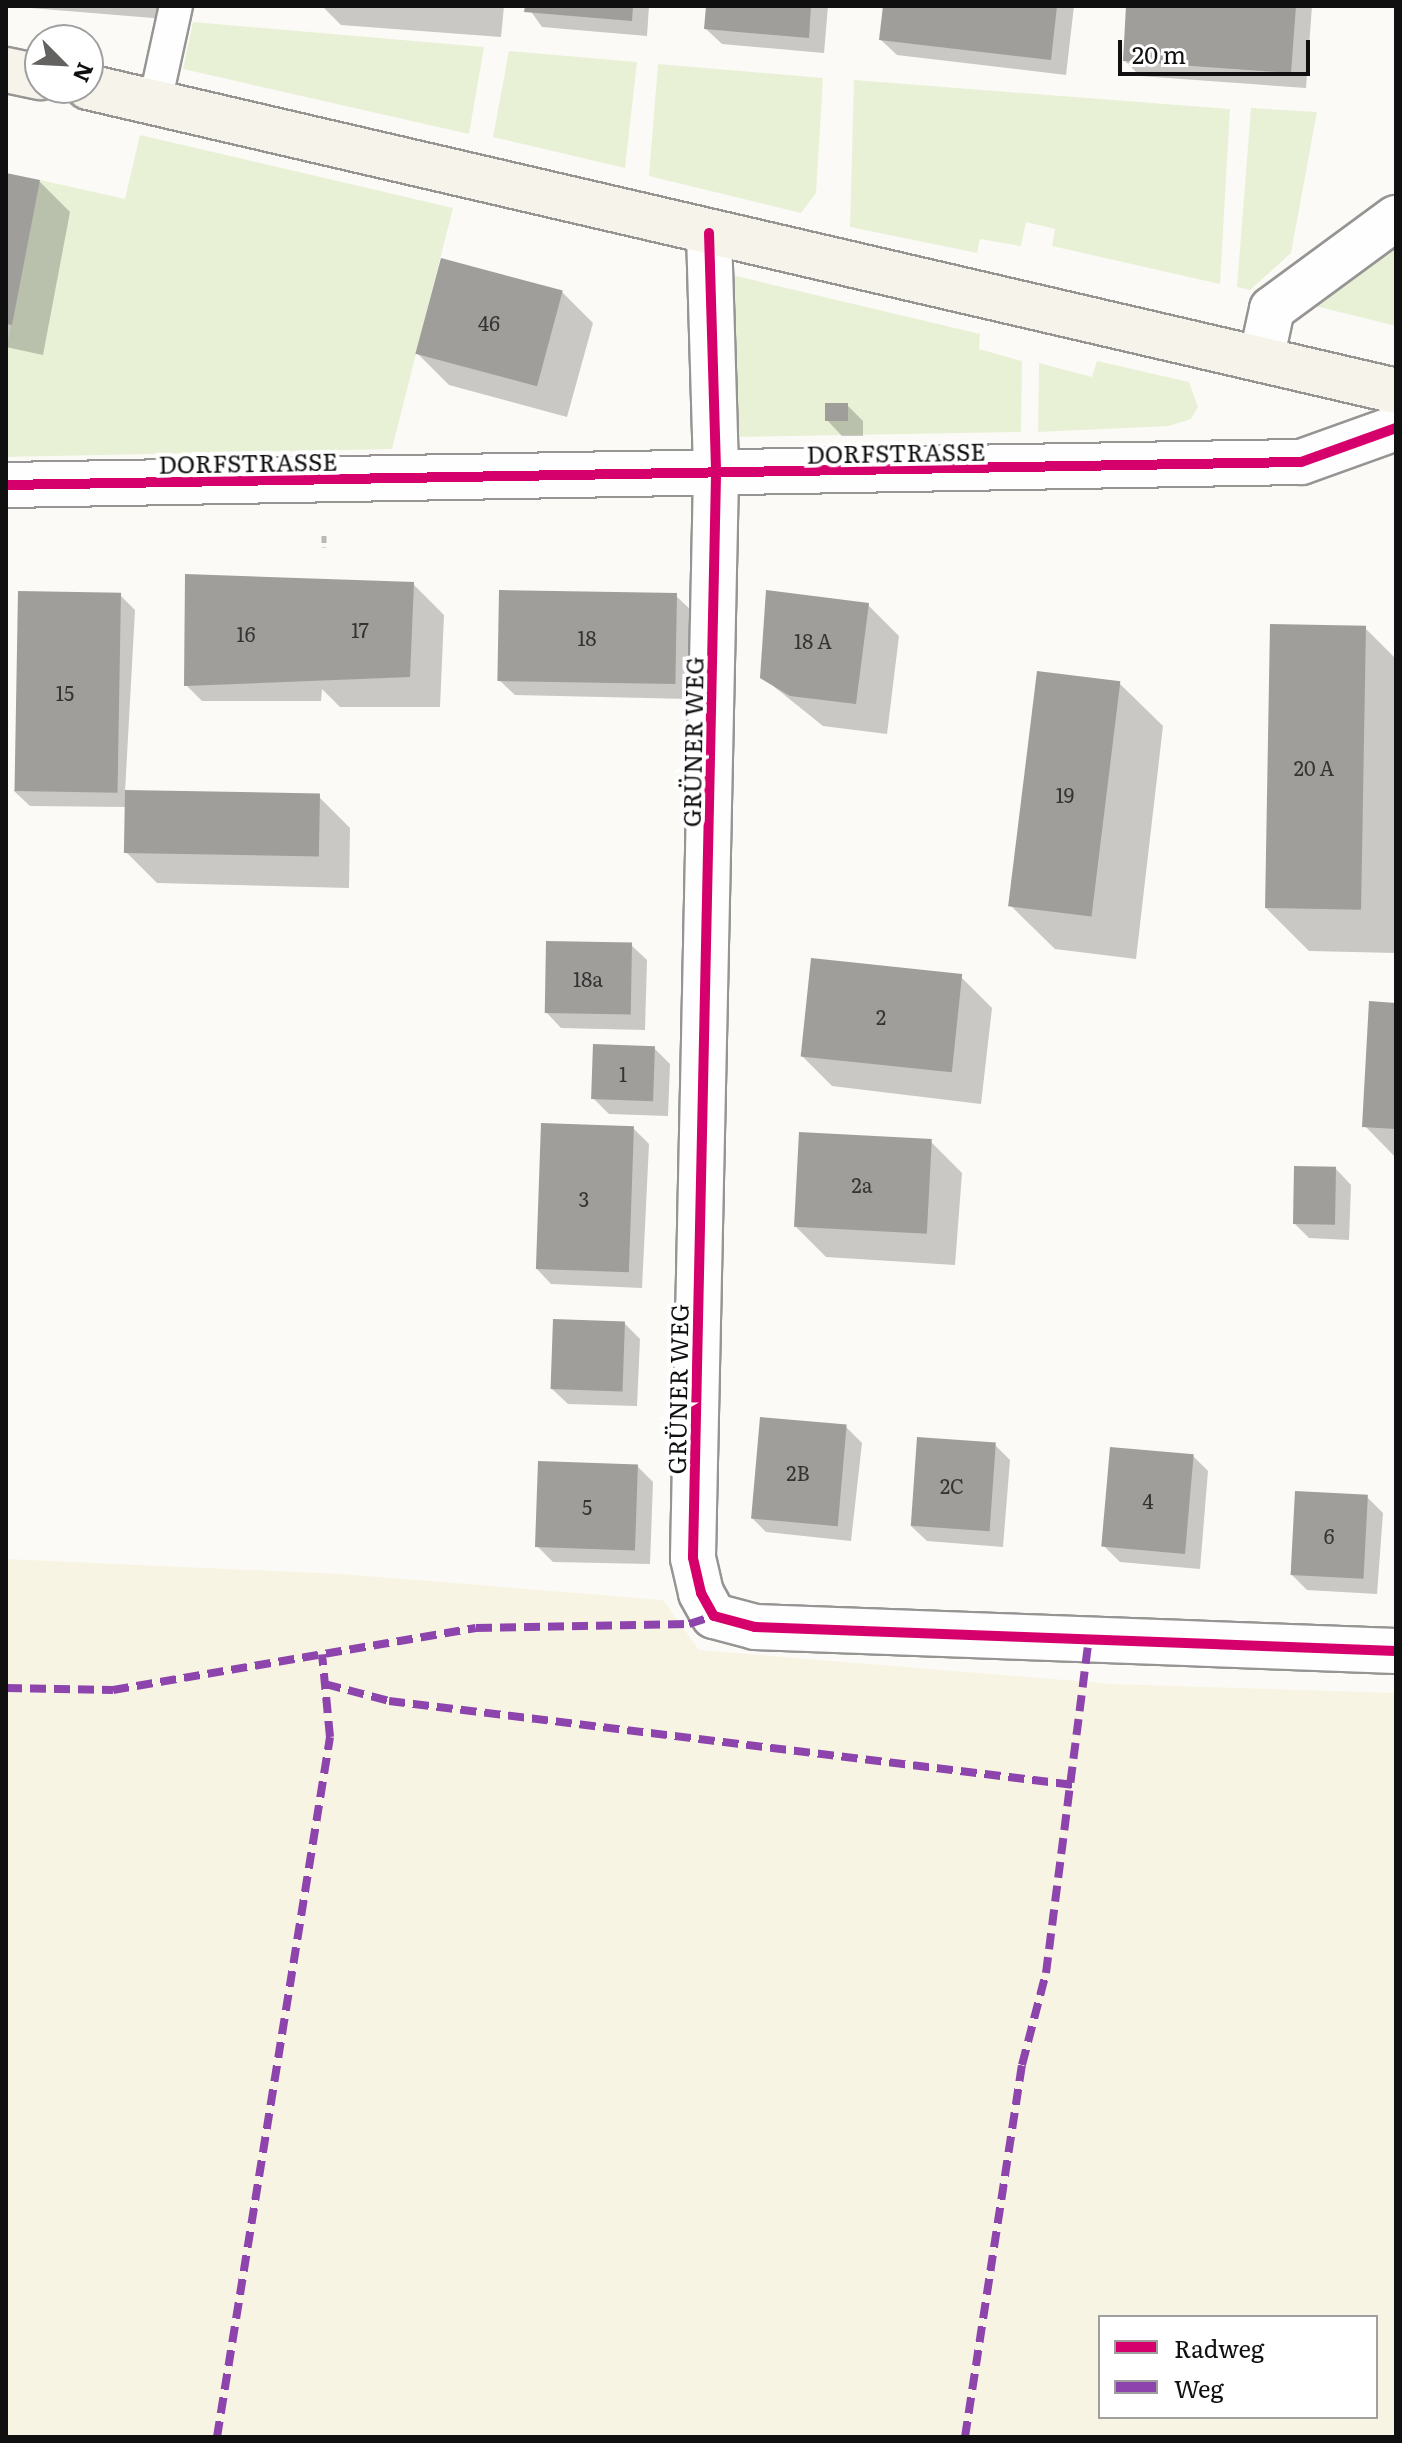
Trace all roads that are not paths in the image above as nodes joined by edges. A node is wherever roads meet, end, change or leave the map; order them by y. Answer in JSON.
{"nodes":[{"id":1,"x":176,"y":6,"type":"edge"},
{"id":2,"x":104,"y":91,"type":"edge"},
{"id":3,"x":155,"y":102,"type":"junction"},
{"id":4,"x":1396,"y":218,"type":"edge"},
{"id":5,"x":709,"y":233,"type":"junction"},
{"id":6,"x":1262,"y":355,"type":"junction"},
{"id":7,"x":1396,"y":391,"type":"edge"},
{"id":8,"x":1396,"y":428,"type":"edge"},
{"id":9,"x":716,"y":476,"type":"junction"},
{"id":10,"x":6,"y":485,"type":"edge"},
{"id":11,"x":1396,"y":1651,"type":"edge"}],
"edges":[{"from":1,"to":3,"type":"lane"},
{"from":2,"to":3,"type":"main road"},
{"from":3,"to":5,"type":"main road"},
{"from":4,"to":6,"type":"street"},
{"from":5,"to":6,"type":"main road"},
{"from":5,"to":9,"type":"street"},
{"from":6,"to":7,"type":"main road"},
{"from":8,"to":9,"type":"street","name":"DORFSTRASSE"},
{"from":9,"to":10,"type":"street","name":"DORFSTRASSE"},
{"from":9,"to":11,"type":"street","name":"GRÜNER WEG"}]}
